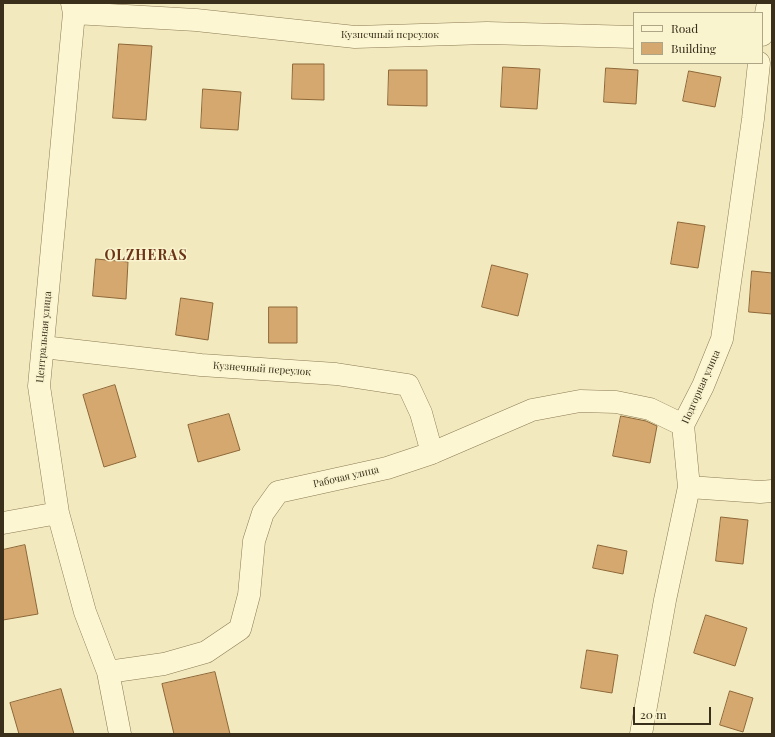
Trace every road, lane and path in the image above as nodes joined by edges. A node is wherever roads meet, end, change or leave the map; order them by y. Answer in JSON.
{"nodes":[{"id":1,"x":768,"y":3,"type":"edge"},
{"id":2,"x":73,"y":8,"type":"edge"},
{"id":3,"x":763,"y":30,"type":"edge"},
{"id":4,"x":633,"y":37,"type":"edge"},
{"id":5,"x":759,"y":64,"type":"edge"},
{"id":6,"x":43,"y":347,"type":"junction"},
{"id":7,"x":683,"y":425,"type":"junction"},
{"id":8,"x":432,"y":453,"type":"junction"},
{"id":9,"x":689,"y":487,"type":"junction"},
{"id":10,"x":772,"y":491,"type":"edge"},
{"id":11,"x":58,"y":513,"type":"junction"},
{"id":12,"x":3,"y":523,"type":"edge"},
{"id":13,"x":108,"y":672,"type":"junction"},
{"id":14,"x":120,"y":734,"type":"edge"},
{"id":15,"x":641,"y":734,"type":"edge"}],
"edges":[{"from":1,"to":3,"type":"street"},
{"from":2,"to":4,"type":"street","name":"Кузнечный переулок"},
{"from":2,"to":6,"type":"street","name":"Центральная улица"},
{"from":5,"to":7,"type":"street","name":"Подгорная улица"},
{"from":6,"to":8,"type":"street","name":"Кузнечный переулок"},
{"from":6,"to":11,"type":"street","name":"Центральная улица"},
{"from":7,"to":8,"type":"street","name":"Рабочая улица"},
{"from":7,"to":9,"type":"street","name":"Подгорная улица"},
{"from":8,"to":13,"type":"street","name":"Рабочая улица"},
{"from":9,"to":10,"type":"street"},
{"from":9,"to":15,"type":"street","name":"Подгорная улица"},
{"from":11,"to":12,"type":"street"},
{"from":11,"to":13,"type":"street","name":"Центральная улица"},
{"from":13,"to":14,"type":"street","name":"Центральная улица"}]}
